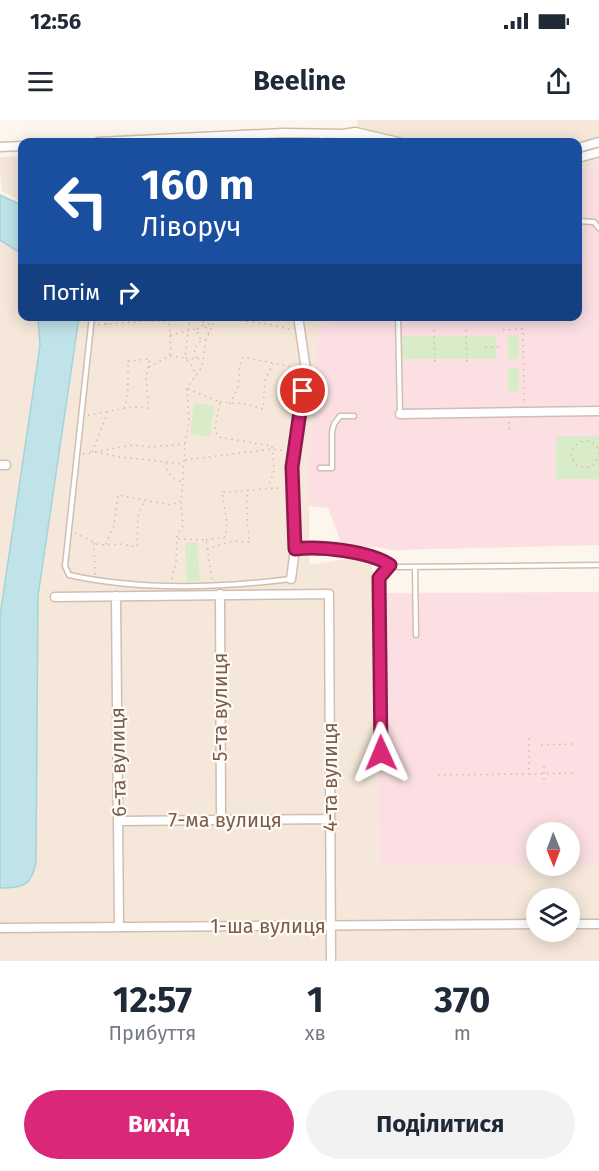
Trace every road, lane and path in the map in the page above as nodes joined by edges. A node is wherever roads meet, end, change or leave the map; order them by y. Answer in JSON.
{"nodes":[{"id":1,"x":324,"y":134,"type":"junction"},
{"id":2,"x":343,"y":134,"type":"junction"},
{"id":3,"x":284,"y":138,"type":"edge"},
{"id":4,"x":322,"y":138,"type":"edge"},
{"id":5,"x":356,"y":138,"type":"edge"},
{"id":6,"x":382,"y":138,"type":"edge"},
{"id":7,"x":599,"y":142,"type":"edge"},
{"id":8,"x":18,"y":146,"type":"edge"},
{"id":9,"x":0,"y":147,"type":"edge"},
{"id":10,"x":582,"y":147,"type":"edge"},
{"id":11,"x":599,"y":152,"type":"edge"},
{"id":12,"x":582,"y":157,"type":"edge"},
{"id":13,"x":582,"y":221,"type":"edge"},
{"id":14,"x":599,"y":228,"type":"edge"},
{"id":15,"x":91,"y":321,"type":"edge"},
{"id":16,"x":110,"y":321,"type":"edge"},
{"id":17,"x":169,"y":321,"type":"joint"},
{"id":18,"x":189,"y":321,"type":"edge"},
{"id":19,"x":202,"y":321,"type":"edge"},
{"id":20,"x":242,"y":321,"type":"edge"},
{"id":21,"x":299,"y":321,"type":"edge"},
{"id":22,"x":398,"y":321,"type":"edge"},
{"id":23,"x":214,"y":323,"type":"joint"},
{"id":24,"x":91,"y":325,"type":"junction"},
{"id":25,"x":105,"y":325,"type":"junction"},
{"id":26,"x":204,"y":325,"type":"junction"},
{"id":27,"x":196,"y":329,"type":"junction"},
{"id":28,"x":188,"y":330,"type":"junction"},
{"id":29,"x":434,"y":330,"type":"dead end"},
{"id":30,"x":466,"y":330,"type":"dead end"},
{"id":31,"x":503,"y":330,"type":"dead end"},
{"id":32,"x":301,"y":333,"type":"junction"},
{"id":33,"x":209,"y":334,"type":"junction"},
{"id":34,"x":170,"y":335,"type":"junction"},
{"id":35,"x":201,"y":340,"type":"junction"},
{"id":36,"x":206,"y":340,"type":"junction"},
{"id":37,"x":485,"y":347,"type":"dead end"},
{"id":38,"x":503,"y":347,"type":"dead end"},
{"id":39,"x":169,"y":356,"type":"junction"},
{"id":40,"x":185,"y":358,"type":"junction"},
{"id":41,"x":196,"y":359,"type":"junction"},
{"id":42,"x":203,"y":359,"type":"junction"},
{"id":43,"x":274,"y":364,"type":"junction"},
{"id":44,"x":467,"y":365,"type":"dead end"},
{"id":45,"x":435,"y":366,"type":"dead end"},
{"id":46,"x":148,"y":367,"type":"junction"},
{"id":47,"x":306,"y":370,"type":"junction"},
{"id":48,"x":196,"y":376,"type":"junction"},
{"id":49,"x":187,"y":388,"type":"junction"},
{"id":50,"x":220,"y":402,"type":"junction"},
{"id":51,"x":524,"y":402,"type":"dead end"},
{"id":52,"x":230,"y":404,"type":"junction"},
{"id":53,"x":125,"y":408,"type":"junction"},
{"id":54,"x":108,"y":411,"type":"junction"},
{"id":55,"x":599,"y":411,"type":"edge"},
{"id":56,"x":509,"y":412,"type":"junction"},
{"id":57,"x":400,"y":414,"type":"joint"},
{"id":58,"x":354,"y":416,"type":"dead end"},
{"id":59,"x":81,"y":417,"type":"junction"},
{"id":60,"x":509,"y":433,"type":"dead end"},
{"id":61,"x":185,"y":444,"type":"junction"},
{"id":62,"x":272,"y":449,"type":"junction"},
{"id":63,"x":93,"y":452,"type":"junction"},
{"id":64,"x":295,"y":453,"type":"junction"},
{"id":65,"x":599,"y":455,"type":"edge"},
{"id":66,"x":77,"y":456,"type":"junction"},
{"id":67,"x":184,"y":460,"type":"junction"},
{"id":68,"x":166,"y":462,"type":"junction"},
{"id":69,"x":184,"y":464,"type":"junction"},
{"id":70,"x":320,"y":468,"type":"dead end"},
{"id":71,"x":183,"y":482,"type":"junction"},
{"id":72,"x":268,"y":488,"type":"junction"},
{"id":73,"x":293,"y":488,"type":"junction"},
{"id":74,"x":247,"y":492,"type":"junction"},
{"id":75,"x":145,"y":499,"type":"junction"},
{"id":76,"x":181,"y":500,"type":"junction"},
{"id":77,"x":69,"y":530,"type":"junction"},
{"id":78,"x":177,"y":539,"type":"junction"},
{"id":79,"x":206,"y":540,"type":"junction"},
{"id":80,"x":94,"y":543,"type":"junction"},
{"id":81,"x":105,"y":545,"type":"junction"},
{"id":82,"x":207,"y":549,"type":"junction"},
{"id":83,"x":295,"y":549,"type":"junction"},
{"id":84,"x":390,"y":565,"type":"junction"},
{"id":85,"x":599,"y":565,"type":"edge"},
{"id":86,"x":415,"y":567,"type":"junction"},
{"id":87,"x":94,"y":577,"type":"dead end"},
{"id":88,"x":291,"y":579,"type":"joint"},
{"id":89,"x":213,"y":583,"type":"dead end"},
{"id":90,"x":171,"y":586,"type":"junction"},
{"id":91,"x":220,"y":594,"type":"junction"},
{"id":92,"x":116,"y":596,"type":"junction"},
{"id":93,"x":55,"y":597,"type":"dead end"},
{"id":94,"x":416,"y":635,"type":"dead end"},
{"id":95,"x":529,"y":738,"type":"dead end"},
{"id":96,"x":573,"y":744,"type":"dead end"},
{"id":97,"x":541,"y":745,"type":"dead end"},
{"id":98,"x":381,"y":753,"type":"dead end"},
{"id":99,"x":544,"y":766,"type":"dead end"},
{"id":100,"x":574,"y":773,"type":"dead end"},
{"id":101,"x":530,"y":774,"type":"junction"},
{"id":102,"x":544,"y":774,"type":"junction"},
{"id":103,"x":438,"y":775,"type":"dead end"},
{"id":104,"x":544,"y":781,"type":"dead end"},
{"id":105,"x":221,"y":819,"type":"junction"},
{"id":106,"x":330,"y":819,"type":"junction"},
{"id":107,"x":119,"y":820,"type":"junction"},
{"id":108,"x":526,"y":924,"type":"edge"},
{"id":109,"x":580,"y":924,"type":"edge"},
{"id":110,"x":599,"y":924,"type":"edge"},
{"id":111,"x":331,"y":926,"type":"junction"},
{"id":112,"x":119,"y":927,"type":"junction"},
{"id":113,"x":0,"y":928,"type":"edge"},
{"id":114,"x":331,"y":961,"type":"edge"}],
"edges":[{"from":1,"to":2,"type":"street"},
{"from":1,"to":3,"type":"street"},
{"from":1,"to":4,"type":"lane"},
{"from":2,"to":5,"type":"street"},
{"from":2,"to":6,"type":"street"},
{"from":7,"to":10,"type":"street"},
{"from":8,"to":9,"type":"street"},
{"from":11,"to":12,"type":"street"},
{"from":13,"to":14,"type":"lane"},
{"from":15,"to":24,"type":"lane"},
{"from":16,"to":25,"type":"path"},
{"from":17,"to":25,"type":"path"},
{"from":17,"to":34,"type":"path"},
{"from":18,"to":28,"type":"path"},
{"from":19,"to":26,"type":"path"},
{"from":20,"to":32,"type":"path"},
{"from":21,"to":32,"type":"street"},
{"from":22,"to":57,"type":"lane"},
{"from":23,"to":26,"type":"path"},
{"from":23,"to":33,"type":"path"},
{"from":24,"to":25,"type":"path"},
{"from":24,"to":59,"type":"lane"},
{"from":26,"to":27,"type":"path"},
{"from":26,"to":33,"type":"path"},
{"from":27,"to":28,"type":"path"},
{"from":27,"to":35,"type":"path"},
{"from":28,"to":34,"type":"path"},
{"from":28,"to":40,"type":"path"},
{"from":29,"to":45,"type":"path"},
{"from":30,"to":44,"type":"path"},
{"from":31,"to":51,"type":"path"},
{"from":32,"to":47,"type":"street"},
{"from":33,"to":36,"type":"path"},
{"from":34,"to":39,"type":"path"},
{"from":35,"to":36,"type":"path"},
{"from":35,"to":41,"type":"path"},
{"from":36,"to":42,"type":"path"},
{"from":37,"to":38,"type":"path"},
{"from":39,"to":40,"type":"path"},
{"from":39,"to":46,"type":"path"},
{"from":40,"to":41,"type":"path"},
{"from":40,"to":48,"type":"path"},
{"from":41,"to":42,"type":"path"},
{"from":42,"to":48,"type":"path"},
{"from":43,"to":47,"type":"path"},
{"from":43,"to":52,"type":"path"},
{"from":43,"to":52,"type":"path"},
{"from":46,"to":53,"type":"path"},
{"from":46,"to":53,"type":"path"},
{"from":47,"to":64,"type":"street"},
{"from":48,"to":49,"type":"path"},
{"from":49,"to":50,"type":"path"},
{"from":49,"to":61,"type":"path"},
{"from":50,"to":52,"type":"path"},
{"from":50,"to":62,"type":"path"},
{"from":53,"to":54,"type":"path"},
{"from":54,"to":59,"type":"path"},
{"from":54,"to":63,"type":"path"},
{"from":55,"to":56,"type":"street"},
{"from":56,"to":57,"type":"street"},
{"from":56,"to":60,"type":"path"},
{"from":58,"to":70,"type":"lane"},
{"from":59,"to":66,"type":"lane"},
{"from":61,"to":63,"type":"path"},
{"from":61,"to":67,"type":"path"},
{"from":62,"to":64,"type":"path"},
{"from":62,"to":67,"type":"path"},
{"from":62,"to":72,"type":"path"},
{"from":63,"to":66,"type":"path"},
{"from":63,"to":68,"type":"path"},
{"from":64,"to":73,"type":"street"},
{"from":65,"to":65,"type":"path"},
{"from":66,"to":77,"type":"lane"},
{"from":67,"to":69,"type":"path"},
{"from":68,"to":69,"type":"path"},
{"from":68,"to":71,"type":"path"},
{"from":69,"to":71,"type":"path"},
{"from":71,"to":76,"type":"path"},
{"from":72,"to":73,"type":"path"},
{"from":72,"to":74,"type":"path"},
{"from":73,"to":83,"type":"street"},
{"from":74,"to":79,"type":"path"},
{"from":74,"to":82,"type":"path"},
{"from":75,"to":76,"type":"path"},
{"from":75,"to":81,"type":"path"},
{"from":75,"to":81,"type":"path"},
{"from":76,"to":78,"type":"path"},
{"from":77,"to":80,"type":"path"},
{"from":77,"to":90,"type":"lane"},
{"from":78,"to":79,"type":"path"},
{"from":78,"to":90,"type":"path"},
{"from":79,"to":82,"type":"path"},
{"from":80,"to":81,"type":"path"},
{"from":80,"to":87,"type":"path"},
{"from":82,"to":89,"type":"path"},
{"from":83,"to":84,"type":"lane"},
{"from":83,"to":88,"type":"street"},
{"from":84,"to":86,"type":"lane"},
{"from":84,"to":98,"type":"lane"},
{"from":85,"to":86,"type":"lane"},
{"from":86,"to":94,"type":"lane"},
{"from":88,"to":90,"type":"lane"},
{"from":91,"to":92,"type":"street"},
{"from":91,"to":105,"type":"street","name":"5-та вулиця"},
{"from":91,"to":106,"type":"street","name":"4-та вулиця"},
{"from":92,"to":93,"type":"street"},
{"from":92,"to":107,"type":"street","name":"6-та вулиця"},
{"from":95,"to":101,"type":"path"},
{"from":96,"to":97,"type":"path"},
{"from":99,"to":102,"type":"path"},
{"from":100,"to":102,"type":"path"},
{"from":101,"to":102,"type":"path"},
{"from":101,"to":103,"type":"path"},
{"from":102,"to":104,"type":"path"},
{"from":105,"to":106,"type":"street","name":"7-ма вулиця"},
{"from":105,"to":107,"type":"street","name":"7-ма вулиця"},
{"from":106,"to":111,"type":"street","name":"4-та вулиця"},
{"from":107,"to":112,"type":"street","name":"6-та вулиця"},
{"from":108,"to":111,"type":"street","name":"1-ша вулиця"},
{"from":109,"to":110,"type":"street"},
{"from":111,"to":112,"type":"street","name":"1-ша вулиця"},
{"from":111,"to":114,"type":"street","name":"4-та вулиця"},
{"from":112,"to":113,"type":"street","name":"1-ша вулиця"}]}
